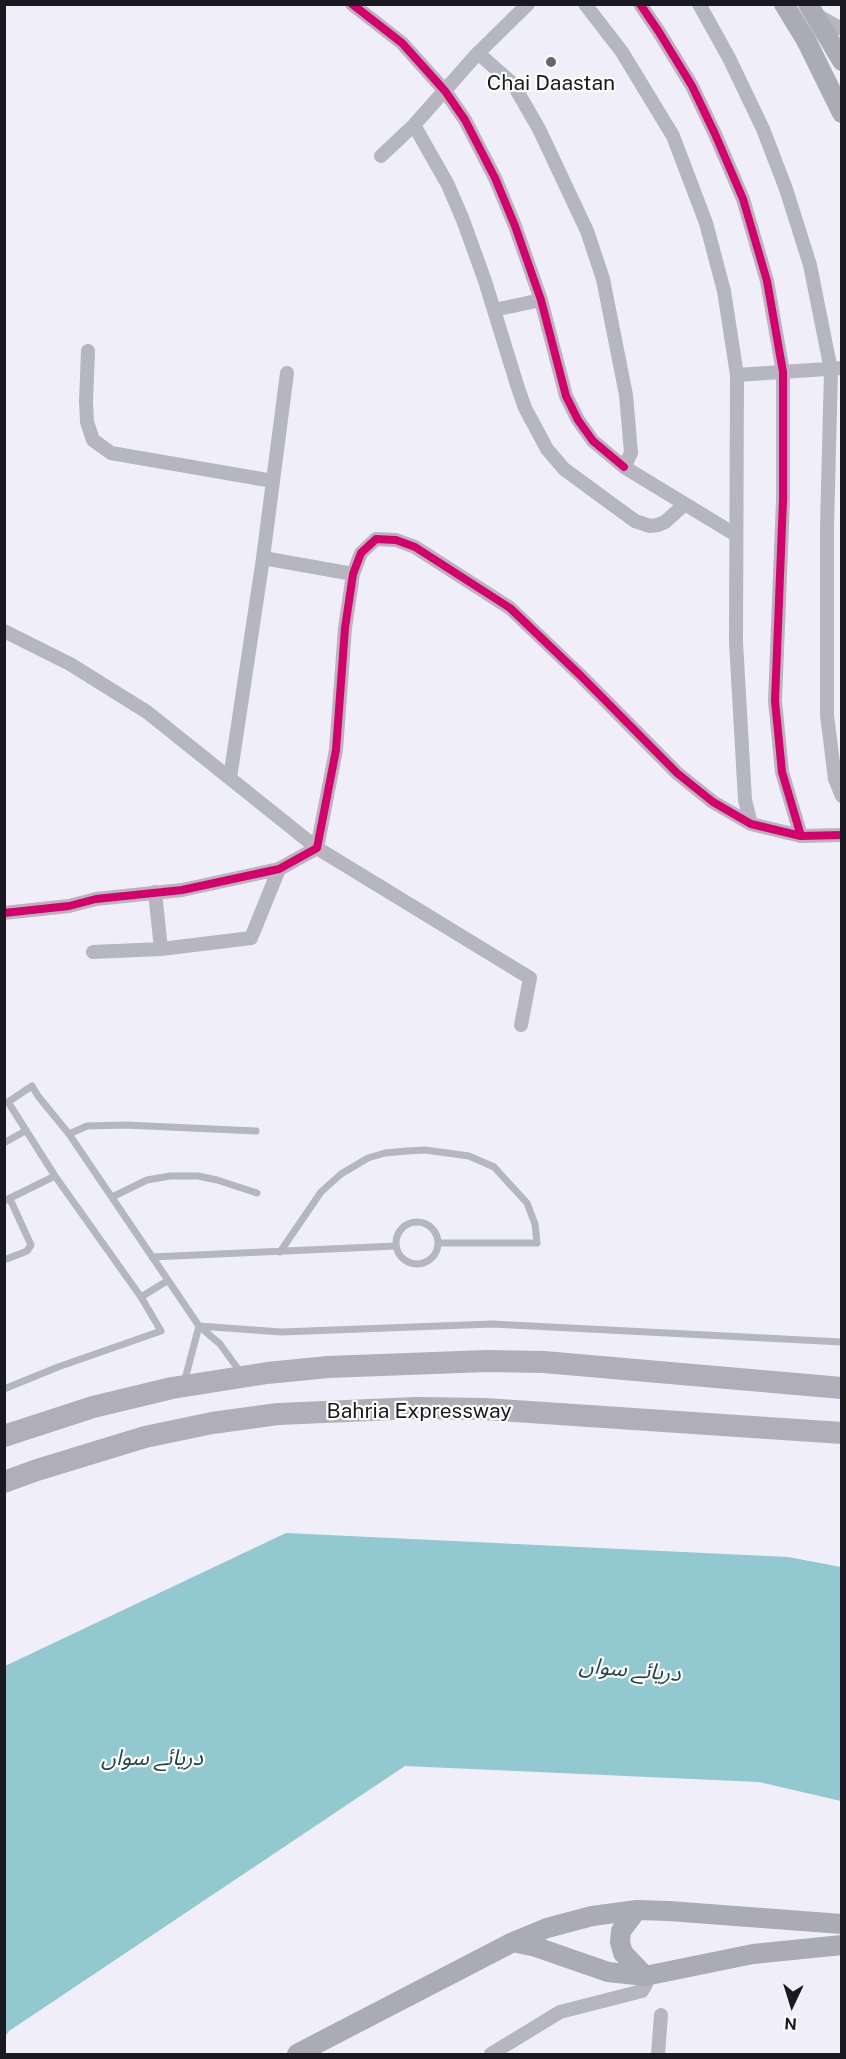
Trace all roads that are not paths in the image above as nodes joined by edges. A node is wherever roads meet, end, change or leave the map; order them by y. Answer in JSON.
{"nodes":[{"id":1,"x":352,"y":4,"type":"edge"},
{"id":2,"x":528,"y":4,"type":"edge"},
{"id":3,"x":585,"y":4,"type":"edge"},
{"id":4,"x":640,"y":4,"type":"edge"},
{"id":5,"x":699,"y":4,"type":"edge"},
{"id":6,"x":784,"y":4,"type":"edge"},
{"id":7,"x":810,"y":9,"type":"edge"},
{"id":8,"x":842,"y":29,"type":"edge"},
{"id":9,"x":478,"y":53,"type":"junction"},
{"id":10,"x":842,"y":61,"type":"edge"},
{"id":11,"x":445,"y":91,"type":"junction"},
{"id":12,"x":841,"y":111,"type":"edge"},
{"id":13,"x":414,"y":125,"type":"junction"},
{"id":14,"x":381,"y":156,"type":"dead end"},
{"id":15,"x":541,"y":300,"type":"junction"},
{"id":16,"x":494,"y":310,"type":"junction"},
{"id":17,"x":88,"y":351,"type":"dead end"},
{"id":18,"x":836,"y":369,"type":"edge"},
{"id":19,"x":783,"y":372,"type":"junction"},
{"id":20,"x":287,"y":373,"type":"dead end"},
{"id":21,"x":737,"y":375,"type":"junction"},
{"id":22,"x":624,"y":467,"type":"junction"},
{"id":23,"x":273,"y":481,"type":"junction"},
{"id":24,"x":685,"y":504,"type":"junction"},
{"id":25,"x":736,"y":535,"type":"junction"},
{"id":26,"x":263,"y":558,"type":"junction"},
{"id":27,"x":353,"y":574,"type":"junction"},
{"id":28,"x":4,"y":631,"type":"edge"},
{"id":29,"x":230,"y":778,"type":"junction"},
{"id":30,"x":842,"y":796,"type":"edge"},
{"id":31,"x":751,"y":824,"type":"junction"},
{"id":32,"x":842,"y":835,"type":"edge"},
{"id":33,"x":801,"y":836,"type":"junction"},
{"id":34,"x":316,"y":848,"type":"junction"},
{"id":35,"x":279,"y":869,"type":"junction"},
{"id":36,"x":155,"y":892,"type":"junction"},
{"id":37,"x":4,"y":913,"type":"edge"},
{"id":38,"x":161,"y":949,"type":"junction"},
{"id":39,"x":93,"y":952,"type":"dead end"},
{"id":40,"x":521,"y":1025,"type":"dead end"},
{"id":41,"x":26,"y":1131,"type":"junction"},
{"id":42,"x":256,"y":1131,"type":"dead end"},
{"id":43,"x":69,"y":1134,"type":"junction"},
{"id":44,"x":4,"y":1143,"type":"edge"},
{"id":45,"x":56,"y":1176,"type":"junction"},
{"id":46,"x":257,"y":1193,"type":"dead end"},
{"id":47,"x":112,"y":1197,"type":"junction"},
{"id":48,"x":7,"y":1200,"type":"edge"},
{"id":49,"x":439,"y":1243,"type":"junction"},
{"id":50,"x":396,"y":1246,"type":"junction"},
{"id":51,"x":280,"y":1252,"type":"junction"},
{"id":52,"x":152,"y":1257,"type":"junction"},
{"id":53,"x":4,"y":1260,"type":"edge"},
{"id":54,"x":167,"y":1281,"type":"junction"},
{"id":55,"x":141,"y":1297,"type":"junction"},
{"id":56,"x":199,"y":1326,"type":"junction"},
{"id":57,"x":841,"y":1342,"type":"edge"},
{"id":58,"x":243,"y":1376,"type":"junction"},
{"id":59,"x":183,"y":1386,"type":"junction"},
{"id":60,"x":842,"y":1388,"type":"edge"},
{"id":61,"x":4,"y":1389,"type":"edge"},
{"id":62,"x":842,"y":1433,"type":"edge"},
{"id":63,"x":4,"y":1436,"type":"edge"},
{"id":64,"x":4,"y":1482,"type":"edge"},
{"id":65,"x":637,"y":1910,"type":"junction"},
{"id":66,"x":842,"y":1924,"type":"edge"},
{"id":67,"x":513,"y":1942,"type":"junction"},
{"id":68,"x":842,"y":1945,"type":"edge"},
{"id":69,"x":645,"y":1976,"type":"junction"},
{"id":70,"x":661,"y":2015,"type":"dead end"},
{"id":71,"x":297,"y":2055,"type":"edge"},
{"id":72,"x":491,"y":2055,"type":"edge"},
{"id":73,"x":658,"y":2055,"type":"edge"}],
"edges":[{"from":1,"to":11,"type":"street"},
{"from":2,"to":9,"type":"street"},
{"from":3,"to":21,"type":"street"},
{"from":4,"to":19,"type":"street"},
{"from":5,"to":18,"type":"street"},
{"from":6,"to":12,"type":"main road"},
{"from":7,"to":8,"type":"street"},
{"from":7,"to":10,"type":"main road"},
{"from":9,"to":11,"type":"street"},
{"from":9,"to":22,"type":"street"},
{"from":11,"to":13,"type":"street"},
{"from":11,"to":15,"type":"street"},
{"from":13,"to":14,"type":"street"},
{"from":13,"to":16,"type":"street"},
{"from":15,"to":16,"type":"street"},
{"from":15,"to":22,"type":"street"},
{"from":16,"to":24,"type":"street"},
{"from":17,"to":23,"type":"street"},
{"from":18,"to":19,"type":"street"},
{"from":18,"to":30,"type":"street"},
{"from":19,"to":21,"type":"street"},
{"from":19,"to":33,"type":"street"},
{"from":20,"to":23,"type":"street"},
{"from":21,"to":25,"type":"street"},
{"from":22,"to":24,"type":"street"},
{"from":23,"to":26,"type":"street"},
{"from":24,"to":25,"type":"street"},
{"from":25,"to":31,"type":"street"},
{"from":26,"to":27,"type":"street"},
{"from":26,"to":29,"type":"street"},
{"from":27,"to":31,"type":"street"},
{"from":27,"to":34,"type":"street"},
{"from":28,"to":29,"type":"street"},
{"from":29,"to":34,"type":"street"},
{"from":31,"to":33,"type":"street"},
{"from":32,"to":33,"type":"street"},
{"from":34,"to":35,"type":"street"},
{"from":34,"to":40,"type":"street"},
{"from":35,"to":36,"type":"street"},
{"from":35,"to":38,"type":"street"},
{"from":36,"to":37,"type":"street"},
{"from":36,"to":38,"type":"street"},
{"from":38,"to":39,"type":"street"},
{"from":41,"to":43,"type":"lane"},
{"from":41,"to":44,"type":"lane"},
{"from":41,"to":45,"type":"lane"},
{"from":42,"to":43,"type":"lane"},
{"from":43,"to":47,"type":"lane"},
{"from":45,"to":48,"type":"lane"},
{"from":45,"to":55,"type":"lane"},
{"from":46,"to":47,"type":"lane"},
{"from":47,"to":52,"type":"lane"},
{"from":48,"to":53,"type":"lane"},
{"from":49,"to":50,"type":"lane"},
{"from":49,"to":50,"type":"lane"},
{"from":49,"to":51,"type":"lane"},
{"from":50,"to":51,"type":"lane"},
{"from":51,"to":52,"type":"lane"},
{"from":52,"to":54,"type":"lane"},
{"from":54,"to":55,"type":"lane"},
{"from":54,"to":56,"type":"lane"},
{"from":55,"to":61,"type":"lane"},
{"from":56,"to":57,"type":"lane"},
{"from":56,"to":58,"type":"lane"},
{"from":56,"to":59,"type":"lane"},
{"from":58,"to":59,"type":"main road"},
{"from":58,"to":60,"type":"main road"},
{"from":59,"to":63,"type":"main road"},
{"from":62,"to":64,"type":"main road","name":"Bahria Expressway"},
{"from":65,"to":66,"type":"main road"},
{"from":65,"to":67,"type":"main road"},
{"from":65,"to":69,"type":"main road"},
{"from":67,"to":69,"type":"main road"},
{"from":67,"to":71,"type":"main road"},
{"from":68,"to":69,"type":"main road"},
{"from":69,"to":72,"type":"street"},
{"from":70,"to":73,"type":"street"}]}
